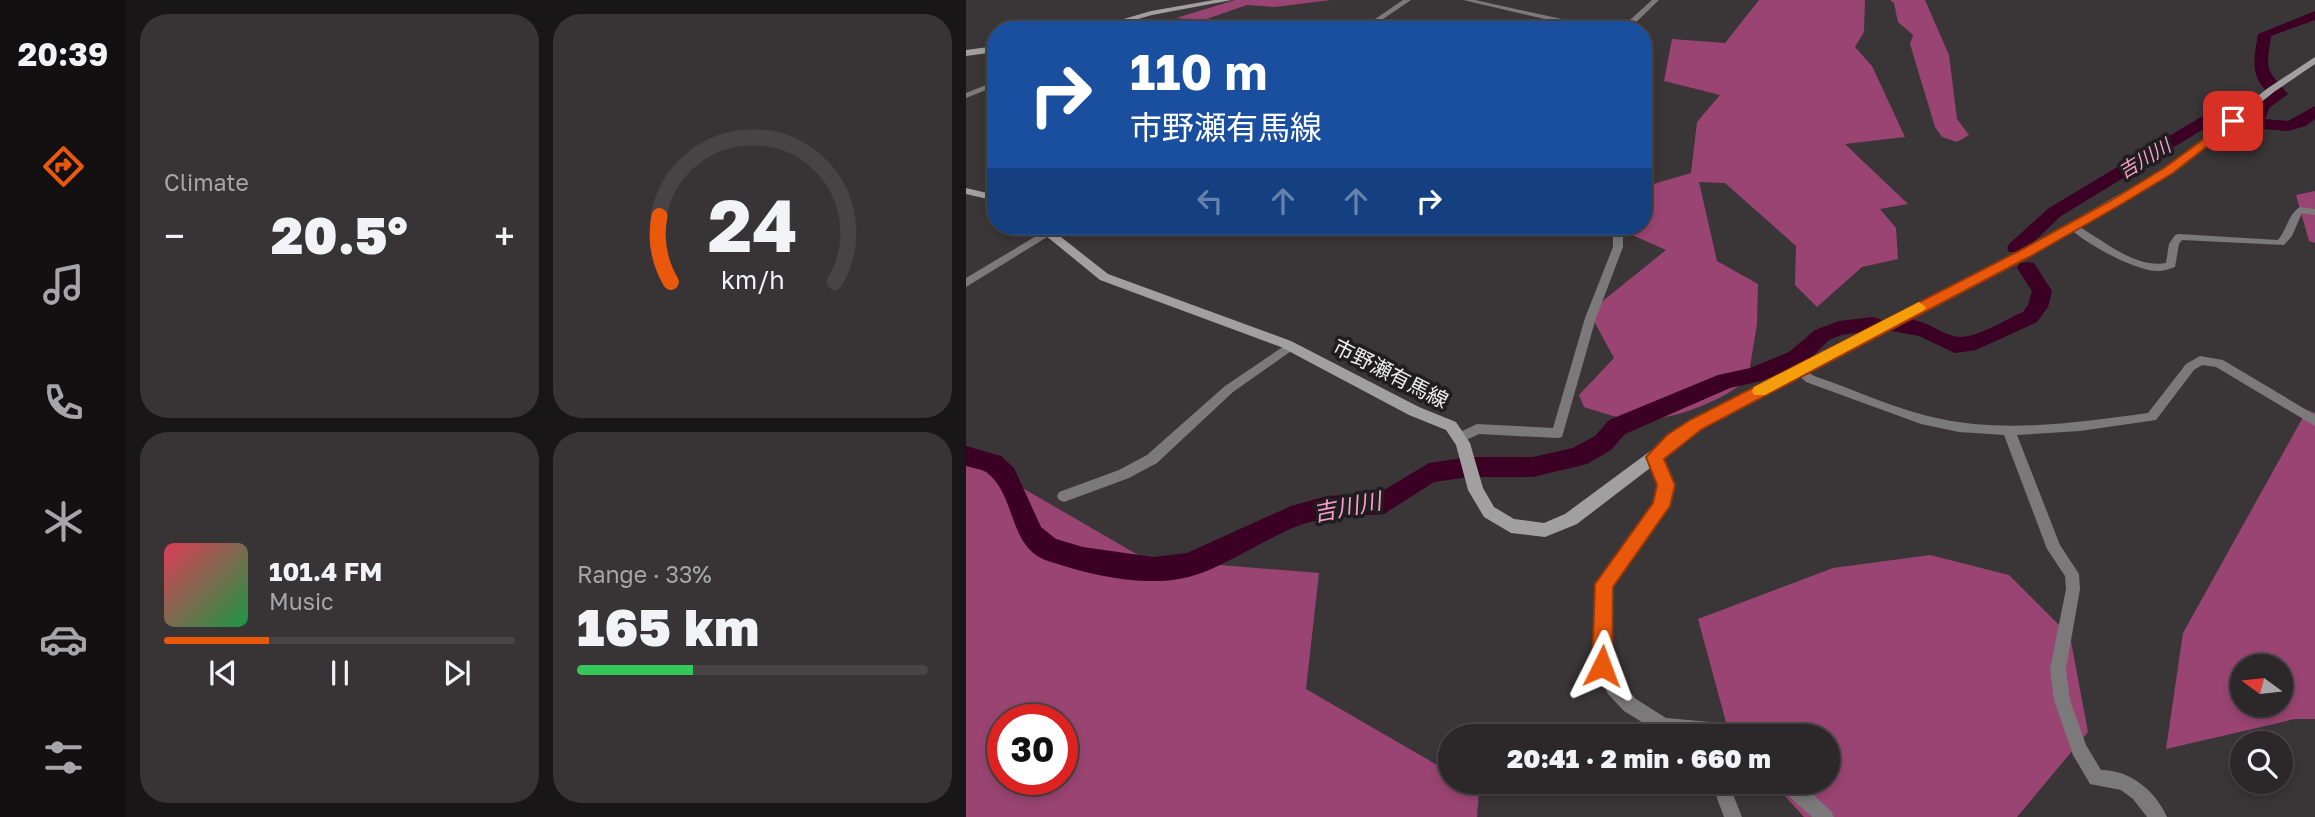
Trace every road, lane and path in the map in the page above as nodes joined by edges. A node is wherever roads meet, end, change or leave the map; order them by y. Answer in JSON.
{"nodes":[{"id":1,"x":1228,"y":0,"type":"edge"},
{"id":2,"x":1408,"y":0,"type":"edge"},
{"id":3,"x":1466,"y":0,"type":"edge"},
{"id":4,"x":1656,"y":0,"type":"edge"},
{"id":5,"x":1122,"y":21,"type":"edge"},
{"id":6,"x":1376,"y":21,"type":"edge"},
{"id":7,"x":1558,"y":21,"type":"edge"},
{"id":8,"x":1632,"y":21,"type":"edge"},
{"id":9,"x":987,"y":50,"type":"edge"},
{"id":10,"x":966,"y":53,"type":"edge"},
{"id":11,"x":2315,"y":60,"type":"edge"},
{"id":12,"x":987,"y":86,"type":"edge"},
{"id":13,"x":966,"y":96,"type":"edge"},
{"id":14,"x":966,"y":191,"type":"edge"},
{"id":15,"x":987,"y":196,"type":"edge"},
{"id":16,"x":2315,"y":212,"type":"edge"},
{"id":17,"x":2073,"y":227,"type":"junction"},
{"id":18,"x":1039,"y":235,"type":"edge"},
{"id":19,"x":1058,"y":235,"type":"edge"},
{"id":20,"x":1621,"y":235,"type":"edge"},
{"id":21,"x":966,"y":283,"type":"edge"},
{"id":22,"x":1290,"y":346,"type":"junction"},
{"id":23,"x":1800,"y":371,"type":"junction"},
{"id":24,"x":2315,"y":421,"type":"edge"},
{"id":25,"x":2008,"y":429,"type":"junction"},
{"id":26,"x":1462,"y":440,"type":"junction"},
{"id":27,"x":1655,"y":457,"type":"junction"},
{"id":28,"x":1064,"y":496,"type":"dead end"},
{"id":29,"x":1658,"y":724,"type":"edge"},
{"id":30,"x":1724,"y":794,"type":"edge"},
{"id":31,"x":1799,"y":794,"type":"edge"},
{"id":32,"x":1733,"y":817,"type":"edge"},
{"id":33,"x":1825,"y":817,"type":"edge"},
{"id":34,"x":2158,"y":817,"type":"edge"}],
"edges":[{"from":1,"to":5,"type":"main road"},
{"from":2,"to":6,"type":"street"},
{"from":3,"to":7,"type":"street"},
{"from":4,"to":8,"type":"street"},
{"from":9,"to":10,"type":"main road"},
{"from":11,"to":17,"type":"main road"},
{"from":12,"to":13,"type":"street"},
{"from":14,"to":15,"type":"main road"},
{"from":16,"to":17,"type":"street"},
{"from":17,"to":23,"type":"main road"},
{"from":18,"to":21,"type":"street"},
{"from":19,"to":22,"type":"main road","name":"市野瀬有馬線"},
{"from":20,"to":26,"type":"street"},
{"from":22,"to":26,"type":"main road","name":"市野瀬有馬線"},
{"from":22,"to":28,"type":"street"},
{"from":23,"to":25,"type":"street"},
{"from":23,"to":27,"type":"main road"},
{"from":24,"to":25,"type":"street"},
{"from":25,"to":34,"type":"street"},
{"from":26,"to":27,"type":"main road"},
{"from":27,"to":29,"type":"street"},
{"from":30,"to":32,"type":"street"},
{"from":31,"to":33,"type":"street"}]}
